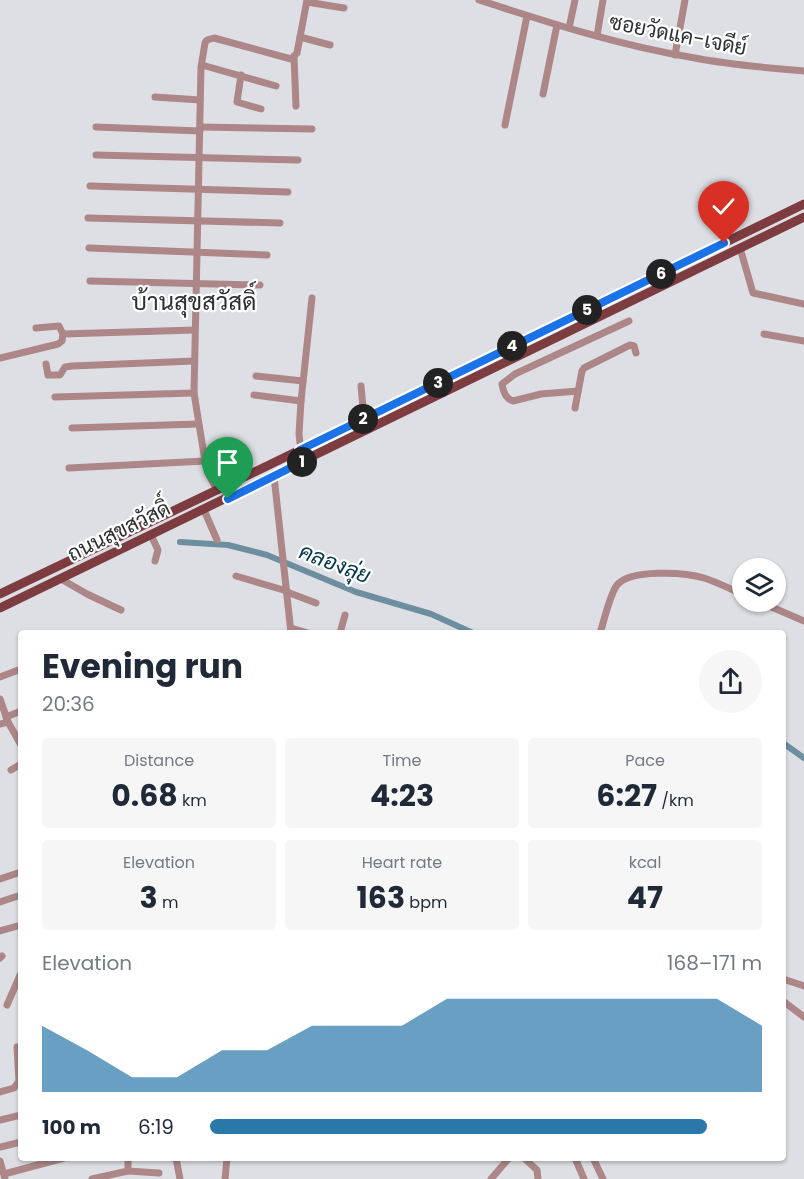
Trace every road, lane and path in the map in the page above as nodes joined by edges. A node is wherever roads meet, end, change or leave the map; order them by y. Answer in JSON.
{"nodes":[{"id":1,"x":479,"y":0,"type":"edge"},
{"id":2,"x":575,"y":0,"type":"edge"},
{"id":3,"x":603,"y":0,"type":"edge"},
{"id":4,"x":685,"y":0,"type":"edge"},
{"id":5,"x":307,"y":1,"type":"edge"},
{"id":6,"x":344,"y":8,"type":"dead end"},
{"id":7,"x":527,"y":16,"type":"junction"},
{"id":8,"x":557,"y":25,"type":"junction"},
{"id":9,"x":569,"y":28,"type":"junction"},
{"id":10,"x":597,"y":36,"type":"junction"},
{"id":11,"x":300,"y":37,"type":"junction"},
{"id":12,"x":330,"y":45,"type":"dead end"},
{"id":13,"x":675,"y":55,"type":"junction"},
{"id":14,"x":294,"y":57,"type":"junction"},
{"id":15,"x":202,"y":65,"type":"junction"},
{"id":16,"x":804,"y":71,"type":"edge"},
{"id":17,"x":241,"y":75,"type":"junction"},
{"id":18,"x":276,"y":86,"type":"dead end"},
{"id":19,"x":543,"y":94,"type":"dead end"},
{"id":20,"x":155,"y":97,"type":"dead end"},
{"id":21,"x":200,"y":100,"type":"junction"},
{"id":22,"x":296,"y":106,"type":"dead end"},
{"id":23,"x":261,"y":109,"type":"dead end"},
{"id":24,"x":505,"y":125,"type":"dead end"},
{"id":25,"x":96,"y":127,"type":"dead end"},
{"id":26,"x":200,"y":129,"type":"junction"},
{"id":27,"x":312,"y":129,"type":"dead end"},
{"id":28,"x":96,"y":155,"type":"dead end"},
{"id":29,"x":200,"y":159,"type":"junction"},
{"id":30,"x":298,"y":160,"type":"dead end"},
{"id":31,"x":90,"y":186,"type":"dead end"},
{"id":32,"x":199,"y":190,"type":"junction"},
{"id":33,"x":288,"y":192,"type":"dead end"},
{"id":34,"x":804,"y":204,"type":"edge"},
{"id":35,"x":88,"y":218,"type":"dead end"},
{"id":36,"x":804,"y":218,"type":"edge"},
{"id":37,"x":198,"y":222,"type":"junction"},
{"id":38,"x":280,"y":223,"type":"dead end"},
{"id":39,"x":740,"y":248,"type":"junction"},
{"id":40,"x":89,"y":249,"type":"dead end"},
{"id":41,"x":198,"y":254,"type":"junction"},
{"id":42,"x":267,"y":255,"type":"dead end"},
{"id":43,"x":90,"y":281,"type":"dead end"},
{"id":44,"x":197,"y":284,"type":"junction"},
{"id":45,"x":260,"y":285,"type":"dead end"},
{"id":46,"x":312,"y":298,"type":"dead end"},
{"id":47,"x":804,"y":304,"type":"edge"},
{"id":48,"x":628,"y":321,"type":"dead end"},
{"id":49,"x":36,"y":328,"type":"dead end"},
{"id":50,"x":195,"y":330,"type":"junction"},
{"id":51,"x":570,"y":332,"type":"junction"},
{"id":52,"x":63,"y":334,"type":"junction"},
{"id":53,"x":764,"y":334,"type":"dead end"},
{"id":54,"x":804,"y":341,"type":"edge"},
{"id":55,"x":540,"y":346,"type":"junction"},
{"id":56,"x":577,"y":346,"type":"junction"},
{"id":57,"x":636,"y":353,"type":"dead end"},
{"id":58,"x":0,"y":357,"type":"edge"},
{"id":59,"x":547,"y":359,"type":"junction"},
{"id":60,"x":194,"y":361,"type":"junction"},
{"id":61,"x":509,"y":361,"type":"junction"},
{"id":62,"x":46,"y":364,"type":"dead end"},
{"id":63,"x":515,"y":374,"type":"junction"},
{"id":64,"x":256,"y":376,"type":"dead end"},
{"id":65,"x":303,"y":381,"type":"junction"},
{"id":66,"x":361,"y":386,"type":"dead end"},
{"id":67,"x":578,"y":391,"type":"junction"},
{"id":68,"x":194,"y":393,"type":"junction"},
{"id":69,"x":254,"y":395,"type":"dead end"},
{"id":70,"x":56,"y":397,"type":"dead end"},
{"id":71,"x":301,"y":400,"type":"junction"},
{"id":72,"x":575,"y":408,"type":"dead end"},
{"id":73,"x":364,"y":418,"type":"junction"},
{"id":74,"x":198,"y":424,"type":"junction"},
{"id":75,"x":72,"y":428,"type":"dead end"},
{"id":76,"x":300,"y":450,"type":"junction"},
{"id":77,"x":205,"y":461,"type":"junction"},
{"id":78,"x":302,"y":462,"type":"junction"},
{"id":79,"x":69,"y":468,"type":"dead end"},
{"id":80,"x":274,"y":476,"type":"junction"},
{"id":81,"x":217,"y":490,"type":"junction"},
{"id":82,"x":204,"y":510,"type":"junction"},
{"id":83,"x":151,"y":536,"type":"junction"},
{"id":84,"x":217,"y":540,"type":"dead end"},
{"id":85,"x":155,"y":561,"type":"dead end"},
{"id":86,"x":236,"y":576,"type":"dead end"},
{"id":87,"x":61,"y":579,"type":"junction"},
{"id":88,"x":732,"y":590,"type":"edge"},
{"id":89,"x":287,"y":591,"type":"junction"},
{"id":90,"x":0,"y":594,"type":"edge"},
{"id":91,"x":316,"y":603,"type":"dead end"},
{"id":92,"x":0,"y":608,"type":"edge"},
{"id":93,"x":121,"y":610,"type":"dead end"},
{"id":94,"x":783,"y":612,"type":"edge"},
{"id":95,"x":345,"y":615,"type":"dead end"},
{"id":96,"x":804,"y":621,"type":"edge"},
{"id":97,"x":291,"y":630,"type":"edge"},
{"id":98,"x":341,"y":630,"type":"edge"},
{"id":99,"x":601,"y":630,"type":"edge"},
{"id":100,"x":18,"y":670,"type":"edge"},
{"id":101,"x":0,"y":677,"type":"edge"},
{"id":102,"x":0,"y":699,"type":"edge"},
{"id":103,"x":18,"y":713,"type":"edge"},
{"id":104,"x":7,"y":719,"type":"junction"},
{"id":105,"x":0,"y":724,"type":"edge"},
{"id":106,"x":18,"y":736,"type":"edge"},
{"id":107,"x":18,"y":766,"type":"edge"},
{"id":108,"x":11,"y":770,"type":"dead end"},
{"id":109,"x":18,"y":874,"type":"edge"},
{"id":110,"x":0,"y":879,"type":"edge"},
{"id":111,"x":18,"y":897,"type":"edge"},
{"id":112,"x":0,"y":902,"type":"edge"},
{"id":113,"x":18,"y":926,"type":"edge"},
{"id":114,"x":0,"y":931,"type":"edge"},
{"id":115,"x":18,"y":980,"type":"edge"},
{"id":116,"x":786,"y":980,"type":"edge"},
{"id":117,"x":804,"y":986,"type":"edge"},
{"id":118,"x":786,"y":1003,"type":"edge"},
{"id":119,"x":8,"y":1005,"type":"dead end"},
{"id":120,"x":804,"y":1017,"type":"edge"},
{"id":121,"x":17,"y":1047,"type":"dead end"},
{"id":122,"x":18,"y":1064,"type":"edge"},
{"id":123,"x":18,"y":1082,"type":"edge"},
{"id":124,"x":0,"y":1092,"type":"edge"},
{"id":125,"x":18,"y":1116,"type":"edge"},
{"id":126,"x":0,"y":1120,"type":"edge"},
{"id":127,"x":18,"y":1143,"type":"edge"},
{"id":128,"x":0,"y":1147,"type":"edge"},
{"id":129,"x":0,"y":1161,"type":"edge"},
{"id":130,"x":53,"y":1161,"type":"edge"},
{"id":131,"x":128,"y":1161,"type":"edge"},
{"id":132,"x":177,"y":1161,"type":"edge"},
{"id":133,"x":228,"y":1161,"type":"edge"},
{"id":134,"x":506,"y":1161,"type":"edge"},
{"id":135,"x":527,"y":1161,"type":"edge"},
{"id":136,"x":576,"y":1161,"type":"edge"},
{"id":137,"x":598,"y":1161,"type":"edge"},
{"id":138,"x":128,"y":1171,"type":"junction"},
{"id":139,"x":159,"y":1173,"type":"dead end"},
{"id":140,"x":3,"y":1174,"type":"edge"},
{"id":141,"x":92,"y":1179,"type":"edge"},
{"id":142,"x":180,"y":1179,"type":"edge"},
{"id":143,"x":225,"y":1179,"type":"edge"},
{"id":144,"x":491,"y":1179,"type":"edge"},
{"id":145,"x":538,"y":1179,"type":"edge"},
{"id":146,"x":584,"y":1179,"type":"edge"},
{"id":147,"x":603,"y":1179,"type":"edge"}],
"edges":[{"from":1,"to":7,"type":"street","name":"ซอยวัดแค-เจดีย์"},
{"from":2,"to":9,"type":"street"},
{"from":3,"to":10,"type":"street"},
{"from":4,"to":13,"type":"street"},
{"from":5,"to":6,"type":"street"},
{"from":5,"to":11,"type":"street"},
{"from":7,"to":8,"type":"street","name":"ซอยวัดแค-เจดีย์"},
{"from":7,"to":24,"type":"street"},
{"from":8,"to":9,"type":"street","name":"ซอยวัดแค-เจดีย์"},
{"from":8,"to":19,"type":"street"},
{"from":9,"to":10,"type":"street","name":"ซอยวัดแค-เจดีย์"},
{"from":10,"to":13,"type":"street","name":"ซอยวัดแค-เจดีย์"},
{"from":11,"to":12,"type":"street"},
{"from":11,"to":14,"type":"street"},
{"from":13,"to":16,"type":"street","name":"ซอยวัดแค-เจดีย์"},
{"from":14,"to":15,"type":"street"},
{"from":14,"to":22,"type":"street"},
{"from":15,"to":17,"type":"street"},
{"from":15,"to":21,"type":"street"},
{"from":17,"to":18,"type":"street"},
{"from":17,"to":23,"type":"street"},
{"from":20,"to":21,"type":"street"},
{"from":21,"to":26,"type":"street"},
{"from":25,"to":26,"type":"street"},
{"from":26,"to":27,"type":"street"},
{"from":26,"to":29,"type":"street"},
{"from":28,"to":29,"type":"street"},
{"from":29,"to":30,"type":"street"},
{"from":29,"to":32,"type":"street"},
{"from":31,"to":32,"type":"street"},
{"from":32,"to":33,"type":"street"},
{"from":32,"to":37,"type":"street"},
{"from":34,"to":73,"type":"main road","name":"ถนนสุขสวัสดิ์"},
{"from":35,"to":37,"type":"street"},
{"from":36,"to":39,"type":"main road","name":"ถนนสุขสวัสดิ์"},
{"from":37,"to":38,"type":"street"},
{"from":37,"to":41,"type":"street"},
{"from":39,"to":47,"type":"street"},
{"from":39,"to":51,"type":"main road","name":"ถนนสุขสวัสดิ์"},
{"from":40,"to":41,"type":"street"},
{"from":41,"to":42,"type":"street"},
{"from":41,"to":44,"type":"street"},
{"from":43,"to":44,"type":"street"},
{"from":44,"to":45,"type":"street"},
{"from":44,"to":50,"type":"street"},
{"from":46,"to":65,"type":"street"},
{"from":48,"to":56,"type":"street"},
{"from":49,"to":52,"type":"street"},
{"from":50,"to":52,"type":"street"},
{"from":50,"to":60,"type":"street"},
{"from":51,"to":55,"type":"main road","name":"ถนนสุขสวัสดิ์"},
{"from":51,"to":56,"type":"street"},
{"from":52,"to":58,"type":"street"},
{"from":53,"to":54,"type":"street"},
{"from":55,"to":59,"type":"street"},
{"from":55,"to":61,"type":"main road","name":"ถนนสุขสวัสดิ์"},
{"from":56,"to":59,"type":"street"},
{"from":57,"to":67,"type":"street"},
{"from":59,"to":63,"type":"street"},
{"from":60,"to":62,"type":"street"},
{"from":60,"to":68,"type":"street"},
{"from":61,"to":63,"type":"street"},
{"from":61,"to":78,"type":"main road","name":"ถนนสุขสวัสดิ์"},
{"from":63,"to":67,"type":"street"},
{"from":64,"to":65,"type":"street"},
{"from":65,"to":71,"type":"street"},
{"from":66,"to":73,"type":"street"},
{"from":67,"to":72,"type":"street"},
{"from":68,"to":70,"type":"street"},
{"from":68,"to":74,"type":"street"},
{"from":69,"to":71,"type":"street"},
{"from":71,"to":76,"type":"street"},
{"from":73,"to":76,"type":"main road","name":"ถนนสุขสวัสดิ์"},
{"from":74,"to":75,"type":"street"},
{"from":74,"to":77,"type":"street"},
{"from":76,"to":78,"type":"street"},
{"from":76,"to":81,"type":"main road","name":"ถนนสุขสวัสดิ์"},
{"from":77,"to":79,"type":"street"},
{"from":77,"to":81,"type":"street"},
{"from":78,"to":80,"type":"main road","name":"ถนนสุขสวัสดิ์"},
{"from":80,"to":82,"type":"main road","name":"ถนนสุขสวัสดิ์"},
{"from":80,"to":89,"type":"street"},
{"from":81,"to":90,"type":"main road","name":"ถนนสุขสวัสดิ์"},
{"from":82,"to":83,"type":"main road","name":"ถนนสุขสวัสดิ์"},
{"from":82,"to":84,"type":"street"},
{"from":83,"to":85,"type":"street"},
{"from":83,"to":87,"type":"main road","name":"ถนนสุขสวัสดิ์"},
{"from":86,"to":89,"type":"street"},
{"from":87,"to":92,"type":"main road","name":"ถนนสุขสวัสดิ์"},
{"from":87,"to":93,"type":"street"},
{"from":88,"to":99,"type":"street"},
{"from":89,"to":91,"type":"street"},
{"from":89,"to":97,"type":"street"},
{"from":94,"to":96,"type":"street"},
{"from":95,"to":98,"type":"street"},
{"from":100,"to":101,"type":"street"},
{"from":102,"to":104,"type":"street"},
{"from":103,"to":104,"type":"street"},
{"from":104,"to":105,"type":"street"},
{"from":104,"to":106,"type":"street"},
{"from":107,"to":108,"type":"street"},
{"from":109,"to":110,"type":"street"},
{"from":111,"to":112,"type":"street"},
{"from":113,"to":114,"type":"street"},
{"from":115,"to":119,"type":"street"},
{"from":116,"to":117,"type":"street"},
{"from":118,"to":120,"type":"street"},
{"from":121,"to":122,"type":"street"},
{"from":123,"to":124,"type":"street"},
{"from":125,"to":126,"type":"street"},
{"from":127,"to":128,"type":"street"},
{"from":129,"to":140,"type":"street"},
{"from":130,"to":140,"type":"street"},
{"from":131,"to":138,"type":"street"},
{"from":132,"to":142,"type":"street"},
{"from":133,"to":143,"type":"street"},
{"from":134,"to":144,"type":"street"},
{"from":135,"to":145,"type":"street"},
{"from":136,"to":146,"type":"street"},
{"from":137,"to":147,"type":"street"},
{"from":138,"to":139,"type":"street"},
{"from":138,"to":141,"type":"street"}]}
